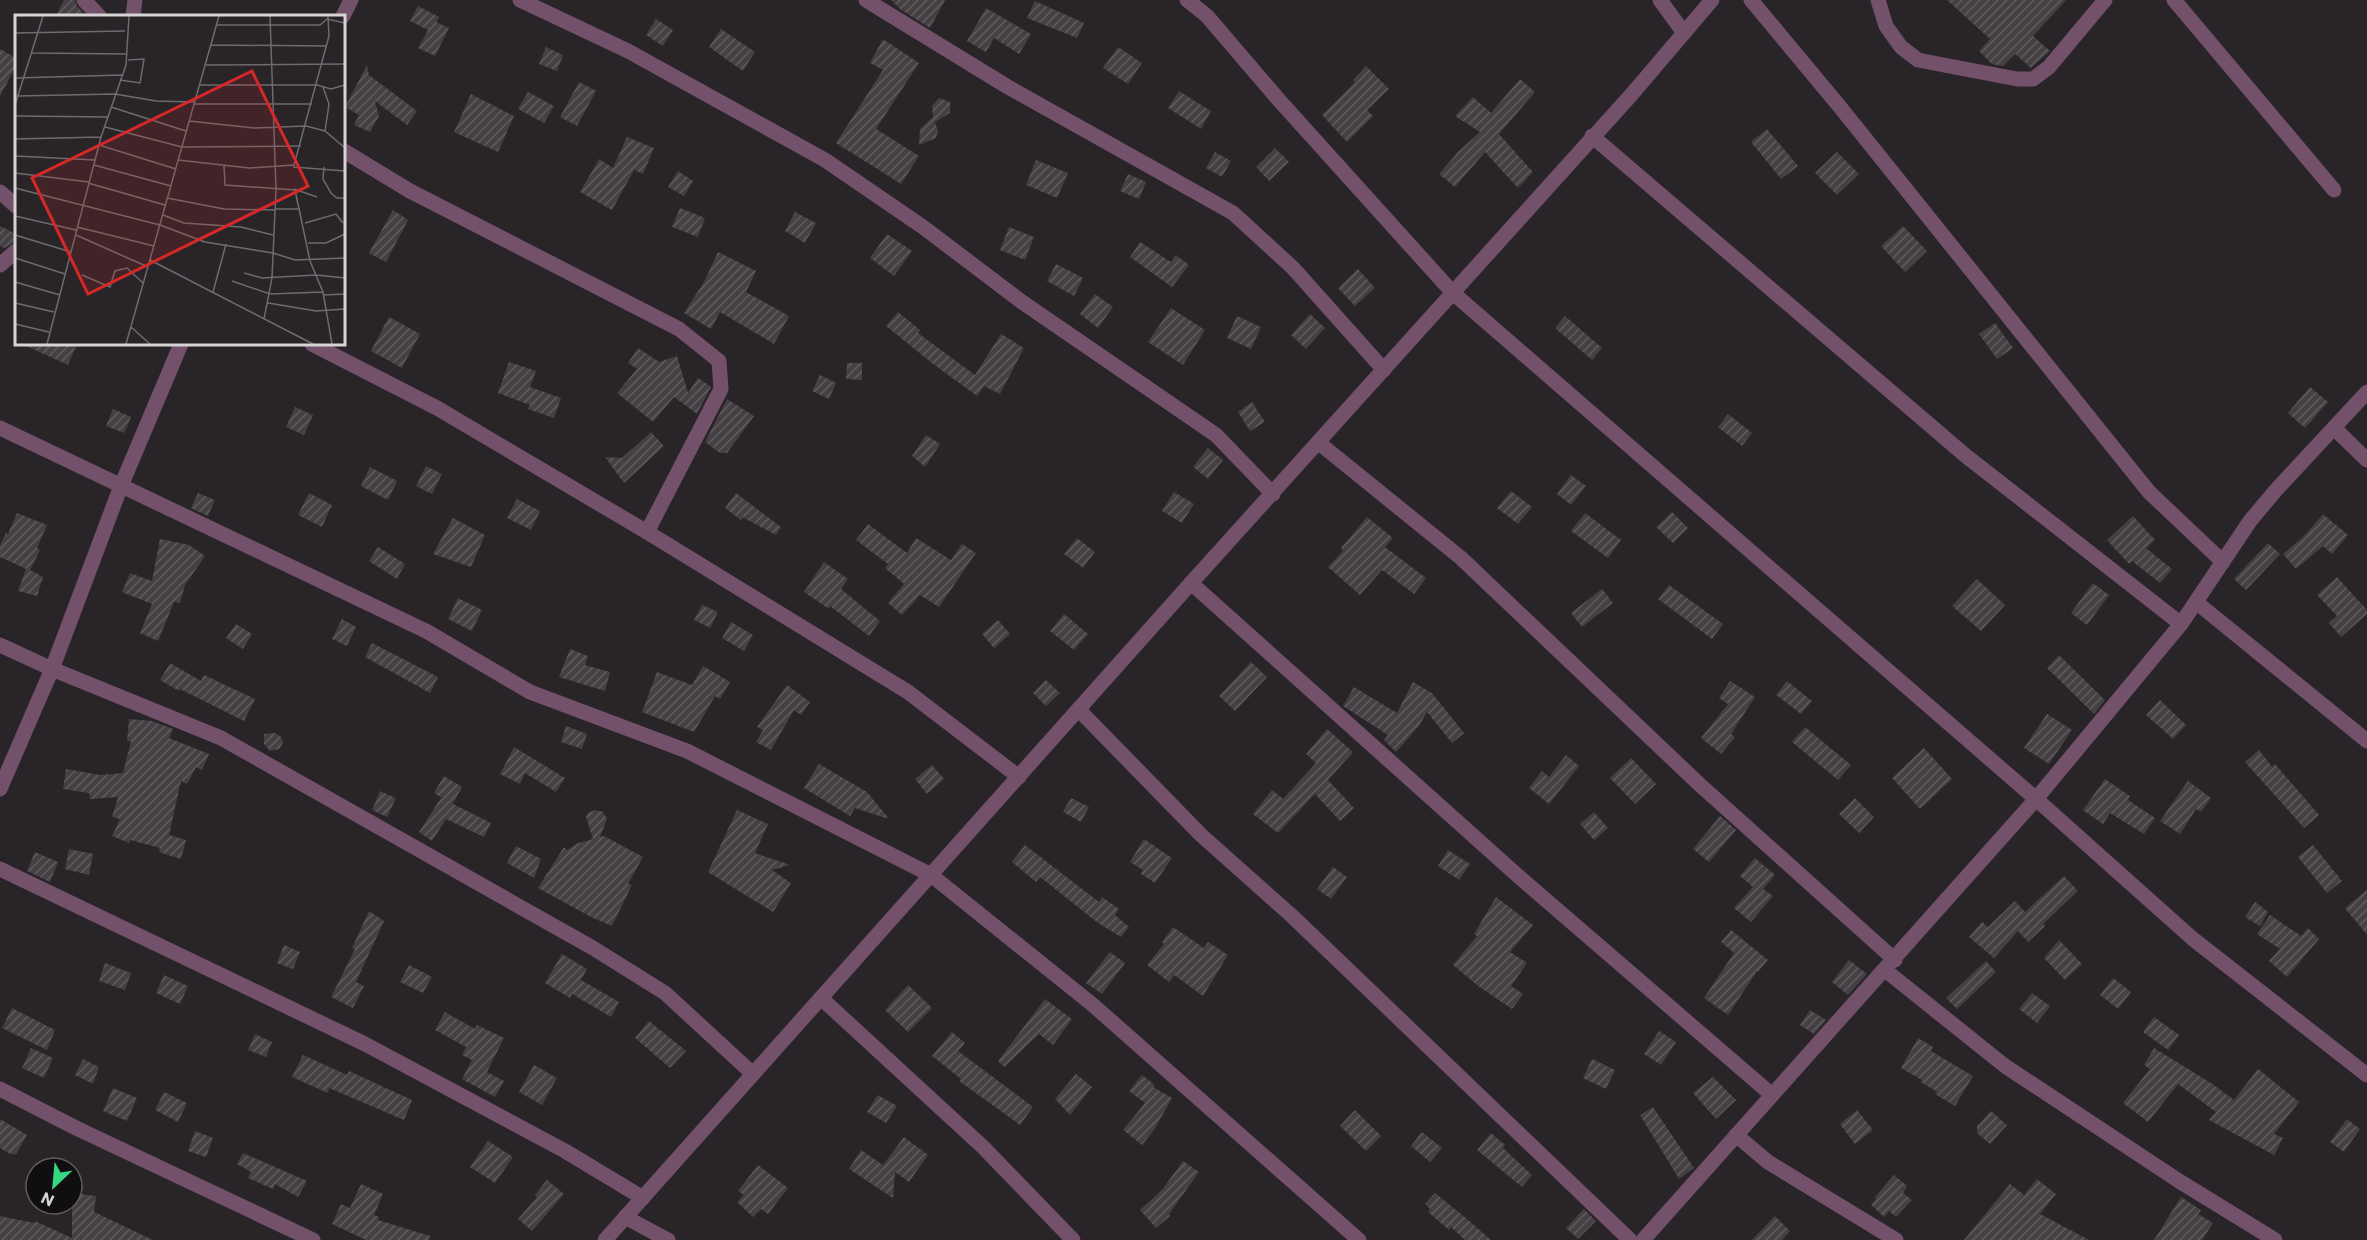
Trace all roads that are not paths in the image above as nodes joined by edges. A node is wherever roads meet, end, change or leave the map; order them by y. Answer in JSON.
{"nodes":[{"id":1,"x":84,"y":0,"type":"edge"},
{"id":2,"x":135,"y":0,"type":"edge"},
{"id":3,"x":351,"y":0,"type":"edge"},
{"id":4,"x":520,"y":0,"type":"edge"},
{"id":5,"x":866,"y":0,"type":"edge"},
{"id":6,"x":1187,"y":0,"type":"edge"},
{"id":7,"x":1660,"y":0,"type":"edge"},
{"id":8,"x":1712,"y":0,"type":"edge"},
{"id":9,"x":1751,"y":0,"type":"edge"},
{"id":10,"x":1878,"y":0,"type":"edge"},
{"id":11,"x":2105,"y":0,"type":"edge"},
{"id":12,"x":2174,"y":0,"type":"edge"},
{"id":13,"x":98,"y":15,"type":"edge"},
{"id":14,"x":133,"y":15,"type":"edge"},
{"id":15,"x":344,"y":15,"type":"edge"},
{"id":16,"x":1684,"y":33,"type":"junction"},
{"id":17,"x":1592,"y":136,"type":"junction"},
{"id":18,"x":345,"y":152,"type":"edge"},
{"id":19,"x":2334,"y":190,"type":"dead end"},
{"id":20,"x":0,"y":192,"type":"edge"},
{"id":21,"x":15,"y":205,"type":"edge"},
{"id":22,"x":15,"y":252,"type":"edge"},
{"id":23,"x":0,"y":264,"type":"edge"},
{"id":24,"x":1453,"y":293,"type":"junction"},
{"id":25,"x":181,"y":345,"type":"edge"},
{"id":26,"x":314,"y":345,"type":"edge"},
{"id":27,"x":1384,"y":370,"type":"junction"},
{"id":28,"x":2367,"y":393,"type":"edge"},
{"id":29,"x":0,"y":428,"type":"edge"},
{"id":30,"x":2334,"y":428,"type":"junction"},
{"id":31,"x":1319,"y":443,"type":"junction"},
{"id":32,"x":2367,"y":460,"type":"edge"},
{"id":33,"x":121,"y":486,"type":"junction"},
{"id":34,"x":1273,"y":494,"type":"junction"},
{"id":35,"x":647,"y":532,"type":"junction"},
{"id":36,"x":2223,"y":562,"type":"junction"},
{"id":37,"x":1191,"y":582,"type":"junction"},
{"id":38,"x":2196,"y":602,"type":"junction"},
{"id":39,"x":2181,"y":624,"type":"junction"},
{"id":40,"x":0,"y":645,"type":"edge"},
{"id":41,"x":52,"y":669,"type":"junction"},
{"id":42,"x":1079,"y":710,"type":"junction"},
{"id":43,"x":2367,"y":741,"type":"edge"},
{"id":44,"x":1019,"y":777,"type":"junction"},
{"id":45,"x":0,"y":789,"type":"edge"},
{"id":46,"x":2036,"y":799,"type":"junction"},
{"id":47,"x":0,"y":869,"type":"edge"},
{"id":48,"x":931,"y":875,"type":"junction"},
{"id":49,"x":1890,"y":965,"type":"junction"},
{"id":50,"x":821,"y":998,"type":"junction"},
{"id":51,"x":753,"y":1074,"type":"junction"},
{"id":52,"x":2367,"y":1075,"type":"edge"},
{"id":53,"x":0,"y":1089,"type":"edge"},
{"id":54,"x":1772,"y":1095,"type":"junction"},
{"id":55,"x":1736,"y":1135,"type":"junction"},
{"id":56,"x":643,"y":1198,"type":"junction"},
{"id":57,"x":626,"y":1217,"type":"junction"},
{"id":58,"x":313,"y":1240,"type":"edge"},
{"id":59,"x":605,"y":1240,"type":"edge"},
{"id":60,"x":668,"y":1240,"type":"edge"},
{"id":61,"x":1073,"y":1240,"type":"edge"},
{"id":62,"x":1359,"y":1240,"type":"edge"},
{"id":63,"x":1630,"y":1240,"type":"edge"},
{"id":64,"x":1643,"y":1240,"type":"edge"},
{"id":65,"x":1896,"y":1240,"type":"edge"},
{"id":66,"x":2275,"y":1240,"type":"edge"}],
"edges":[{"from":1,"to":13,"type":"street"},
{"from":2,"to":14,"type":"street"},
{"from":3,"to":15,"type":"street"},
{"from":4,"to":34,"type":"street"},
{"from":5,"to":27,"type":"street"},
{"from":6,"to":24,"type":"street"},
{"from":7,"to":16,"type":"street"},
{"from":8,"to":16,"type":"street"},
{"from":9,"to":36,"type":"street"},
{"from":10,"to":11,"type":"street"},
{"from":12,"to":19,"type":"street"},
{"from":16,"to":17,"type":"street"},
{"from":17,"to":24,"type":"street"},
{"from":17,"to":39,"type":"street"},
{"from":18,"to":35,"type":"street"},
{"from":20,"to":21,"type":"street"},
{"from":22,"to":23,"type":"street"},
{"from":24,"to":27,"type":"street"},
{"from":24,"to":46,"type":"street"},
{"from":25,"to":33,"type":"street"},
{"from":26,"to":35,"type":"street"},
{"from":27,"to":31,"type":"street"},
{"from":28,"to":30,"type":"street"},
{"from":29,"to":33,"type":"street"},
{"from":30,"to":32,"type":"street"},
{"from":30,"to":36,"type":"street"},
{"from":31,"to":34,"type":"street"},
{"from":31,"to":49,"type":"street"},
{"from":33,"to":41,"type":"street"},
{"from":33,"to":48,"type":"street"},
{"from":34,"to":37,"type":"street"},
{"from":35,"to":44,"type":"street"},
{"from":36,"to":38,"type":"street"},
{"from":37,"to":42,"type":"street"},
{"from":37,"to":54,"type":"street"},
{"from":38,"to":39,"type":"street"},
{"from":38,"to":43,"type":"street"},
{"from":39,"to":46,"type":"street"},
{"from":40,"to":41,"type":"street"},
{"from":41,"to":45,"type":"street"},
{"from":41,"to":51,"type":"street"},
{"from":42,"to":44,"type":"street"},
{"from":42,"to":63,"type":"street"},
{"from":44,"to":48,"type":"street"},
{"from":46,"to":49,"type":"street"},
{"from":46,"to":52,"type":"street"},
{"from":47,"to":56,"type":"street"},
{"from":48,"to":50,"type":"street"},
{"from":48,"to":62,"type":"street"},
{"from":49,"to":54,"type":"street"},
{"from":49,"to":66,"type":"street"},
{"from":50,"to":51,"type":"street"},
{"from":50,"to":61,"type":"street"},
{"from":51,"to":56,"type":"street"},
{"from":53,"to":58,"type":"street"},
{"from":54,"to":55,"type":"street"},
{"from":55,"to":64,"type":"street"},
{"from":55,"to":65,"type":"street"},
{"from":56,"to":57,"type":"street"},
{"from":57,"to":59,"type":"street"},
{"from":57,"to":60,"type":"street"}]}
